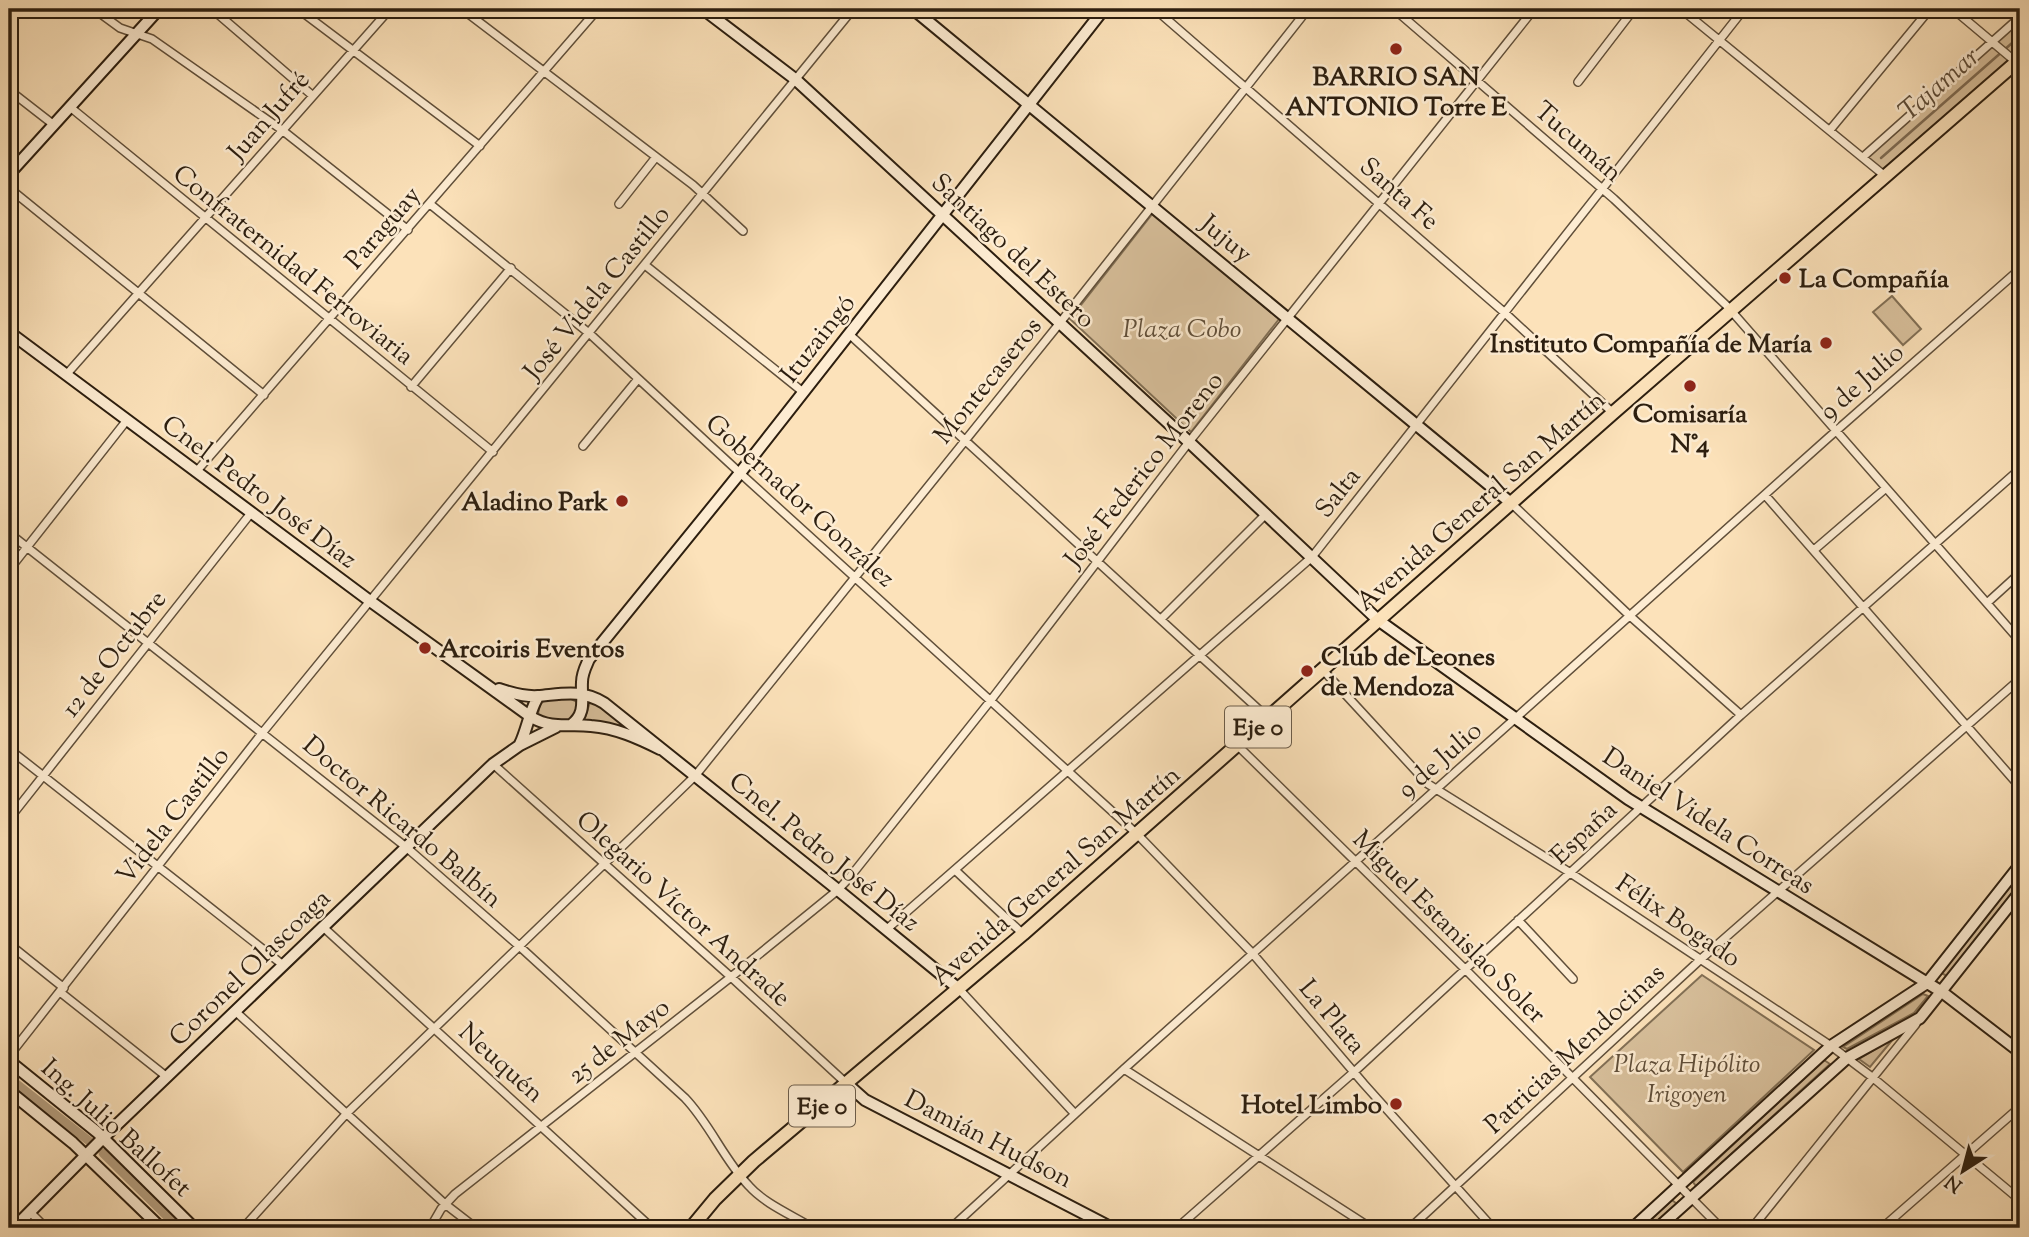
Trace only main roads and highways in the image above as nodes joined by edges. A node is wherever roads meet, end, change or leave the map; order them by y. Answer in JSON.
{"nodes":[{"id":1,"x":2019,"y":62,"type":"edge"},
{"id":2,"x":691,"y":1228,"type":"edge"}],
"edges":[{"from":1,"to":2,"type":"main road","name":"Avenida General San Martín","number":"Eje 0"}]}
